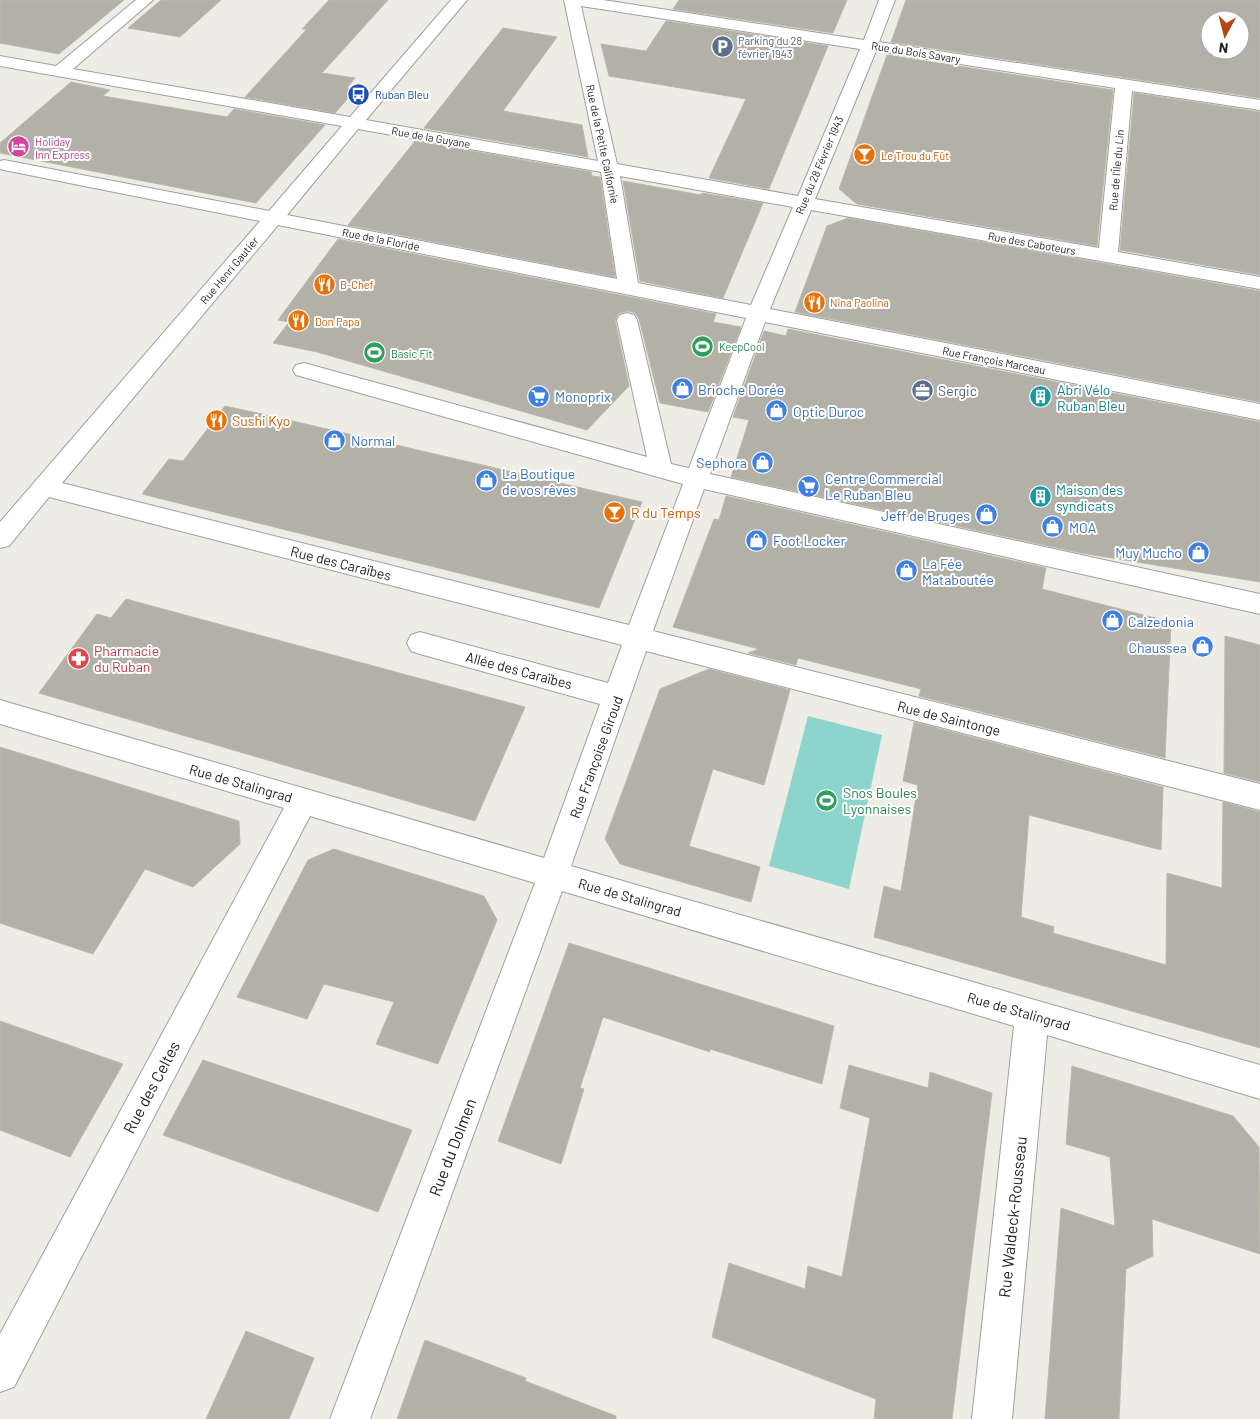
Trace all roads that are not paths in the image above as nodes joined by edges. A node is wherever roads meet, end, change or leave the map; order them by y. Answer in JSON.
{"nodes":[{"id":1,"x":145,"y":0,"type":"edge"},
{"id":2,"x":458,"y":0,"type":"edge"},
{"id":3,"x":572,"y":0,"type":"edge"},
{"id":4,"x":887,"y":0,"type":"edge"},
{"id":5,"x":870,"y":44,"type":"junction"},
{"id":6,"x":0,"y":61,"type":"edge"},
{"id":7,"x":60,"y":71,"type":"junction"},
{"id":8,"x":1124,"y":84,"type":"junction"},
{"id":9,"x":1260,"y":105,"type":"edge"},
{"id":10,"x":354,"y":123,"type":"junction"},
{"id":11,"x":4,"y":165,"type":"dead end"},
{"id":12,"x":609,"y":168,"type":"junction"},
{"id":13,"x":803,"y":202,"type":"junction"},
{"id":14,"x":273,"y":218,"type":"junction"},
{"id":15,"x":1108,"y":256,"type":"junction"},
{"id":16,"x":1260,"y":283,"type":"edge"},
{"id":17,"x":629,"y":288,"type":"junction"},
{"id":18,"x":627,"y":320,"type":"dead end"},
{"id":19,"x":756,"y":321,"type":"junction"},
{"id":20,"x":304,"y":370,"type":"dead end"},
{"id":21,"x":1260,"y":412,"type":"edge"},
{"id":22,"x":661,"y":469,"type":"junction"},
{"id":23,"x":696,"y":479,"type":"junction"},
{"id":24,"x":44,"y":487,"type":"junction"},
{"id":25,"x":0,"y":539,"type":"edge"},
{"id":26,"x":1260,"y":604,"type":"edge"},
{"id":27,"x":641,"y":629,"type":"junction"},
{"id":28,"x":420,"y":643,"type":"dead end"},
{"id":29,"x":617,"y":697,"type":"junction"},
{"id":30,"x":0,"y":712,"type":"edge"},
{"id":31,"x":1260,"y":796,"type":"edge"},
{"id":32,"x":303,"y":801,"type":"junction"},
{"id":33,"x":554,"y":875,"type":"junction"},
{"id":34,"x":1032,"y":1015,"type":"junction"},
{"id":35,"x":1260,"y":1082,"type":"edge"},
{"id":36,"x":0,"y":1373,"type":"edge"},
{"id":37,"x":350,"y":1419,"type":"edge"},
{"id":38,"x":992,"y":1419,"type":"edge"}],
"edges":[{"from":1,"to":7,"type":"street"},
{"from":2,"to":10,"type":"street","name":"Rue Henri Gautier"},
{"from":3,"to":5,"type":"street","name":"Rue du Bois Savary"},
{"from":3,"to":12,"type":"street","name":"Rue de la Petite Californie"},
{"from":4,"to":5,"type":"street","name":"Rue du 28 Février 1943"},
{"from":5,"to":8,"type":"street","name":"Rue du Bois Savary"},
{"from":5,"to":13,"type":"street","name":"Rue du 28 Février 1943"},
{"from":6,"to":7,"type":"street","name":"Rue de la Guyane"},
{"from":7,"to":10,"type":"street","name":"Rue de la Guyane"},
{"from":8,"to":9,"type":"street","name":"Rue du Bois Savary"},
{"from":8,"to":15,"type":"street","name":"Rue de l'Île du Lin"},
{"from":10,"to":12,"type":"street","name":"Rue de la Guyane"},
{"from":10,"to":14,"type":"street","name":"Rue Henri Gautier"},
{"from":11,"to":14,"type":"street","name":"Rue de la Floride"},
{"from":12,"to":13,"type":"street","name":"Rue de la Guyane"},
{"from":12,"to":17,"type":"street","name":"Rue de la Petite Californie"},
{"from":13,"to":15,"type":"street","name":"Rue des Caboteurs"},
{"from":13,"to":19,"type":"street","name":"Rue du 28 Février 1943"},
{"from":14,"to":17,"type":"street","name":"Rue de la Floride"},
{"from":14,"to":24,"type":"street","name":"Rue Henri Gautier"},
{"from":15,"to":16,"type":"street","name":"Rue des Caboteurs"},
{"from":17,"to":19,"type":"street","name":"Rue de la Floride"},
{"from":18,"to":22,"type":"street"},
{"from":19,"to":21,"type":"street","name":"Rue François Marceau"},
{"from":19,"to":23,"type":"street","name":"Rue du 28 Février 1943"},
{"from":20,"to":22,"type":"street"},
{"from":22,"to":23,"type":"street"},
{"from":23,"to":26,"type":"street"},
{"from":23,"to":27,"type":"street","name":"Rue Françoise Giroud"},
{"from":24,"to":25,"type":"street","name":"Rue Henri Gautier"},
{"from":24,"to":27,"type":"street","name":"Rue des Caraïbes"},
{"from":27,"to":29,"type":"street","name":"Rue Françoise Giroud"},
{"from":27,"to":31,"type":"street","name":"Rue de Saintonge"},
{"from":28,"to":29,"type":"street","name":"Allée des Caraïbes"},
{"from":29,"to":33,"type":"street","name":"Rue Françoise Giroud"},
{"from":30,"to":32,"type":"street","name":"Rue de Stalingrad"},
{"from":32,"to":33,"type":"street","name":"Rue de Stalingrad"},
{"from":32,"to":36,"type":"street","name":"Rue des Celtes"},
{"from":33,"to":34,"type":"street","name":"Rue de Stalingrad"},
{"from":33,"to":37,"type":"street","name":"Rue du Dolmen"},
{"from":34,"to":35,"type":"street","name":"Rue de Stalingrad"},
{"from":34,"to":38,"type":"street","name":"Rue Waldeck-Rousseau"}]}
